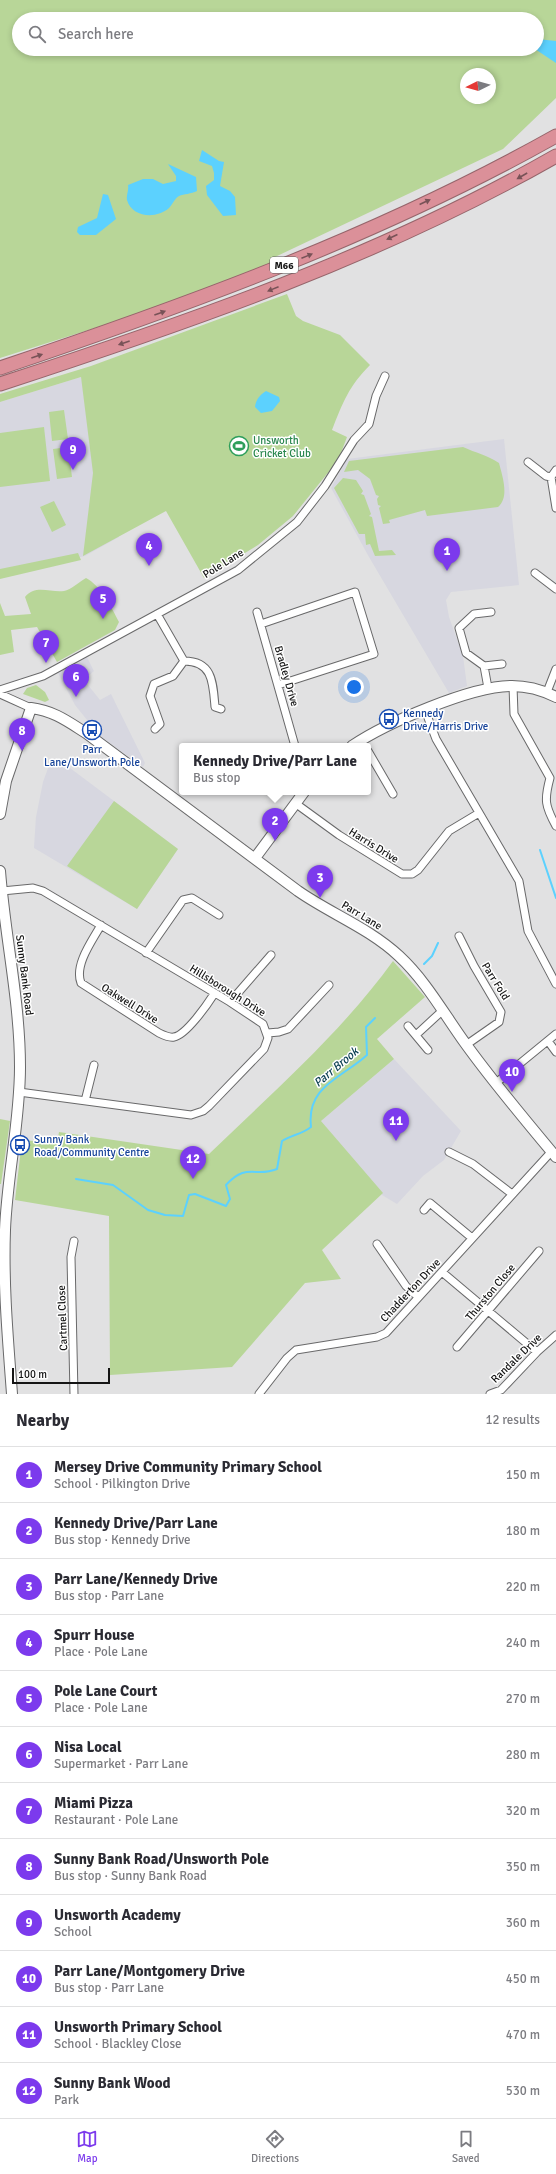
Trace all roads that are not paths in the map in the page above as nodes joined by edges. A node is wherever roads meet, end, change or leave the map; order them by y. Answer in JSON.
{"nodes":[{"id":1,"x":556,"y":136,"type":"edge"},
{"id":2,"x":556,"y":156,"type":"edge"},
{"id":3,"x":0,"y":368,"type":"edge"},
{"id":4,"x":385,"y":376,"type":"dead end"},
{"id":5,"x":0,"y":384,"type":"edge"},
{"id":6,"x":528,"y":462,"type":"dead end"},
{"id":7,"x":556,"y":470,"type":"edge"},
{"id":8,"x":551,"y":477,"type":"junction"},
{"id":9,"x":556,"y":508,"type":"edge"},
{"id":10,"x":535,"y":573,"type":"dead end"},
{"id":11,"x":556,"y":589,"type":"edge"},
{"id":12,"x":257,"y":612,"type":"dead end"},
{"id":13,"x":491,"y":612,"type":"dead end"},
{"id":14,"x":157,"y":614,"type":"junction"},
{"id":15,"x":261,"y":624,"type":"junction"},
{"id":16,"x":184,"y":661,"type":"junction"},
{"id":17,"x":502,"y":664,"type":"dead end"},
{"id":18,"x":484,"y":666,"type":"junction"},
{"id":19,"x":556,"y":669,"type":"edge"},
{"id":20,"x":278,"y":685,"type":"junction"},
{"id":21,"x":513,"y":686,"type":"junction"},
{"id":22,"x":488,"y":688,"type":"junction"},
{"id":23,"x":0,"y":690,"type":"edge"},
{"id":24,"x":0,"y":694,"type":"edge"},
{"id":25,"x":551,"y":694,"type":"edge"},
{"id":26,"x":31,"y":708,"type":"junction"},
{"id":27,"x":221,"y":709,"type":"dead end"},
{"id":28,"x":425,"y":710,"type":"junction"},
{"id":29,"x":155,"y":729,"type":"dead end"},
{"id":30,"x":293,"y":743,"type":"edge"},
{"id":31,"x":363,"y":743,"type":"edge"},
{"id":32,"x":371,"y":755,"type":"edge"},
{"id":33,"x":3,"y":780,"type":"edge"},
{"id":34,"x":393,"y":794,"type":"dead end"},
{"id":35,"x":302,"y":795,"type":"edge"},
{"id":36,"x":295,"y":803,"type":"junction"},
{"id":37,"x":479,"y":813,"type":"junction"},
{"id":38,"x":0,"y":814,"type":"edge"},
{"id":39,"x":556,"y":826,"type":"edge"},
{"id":40,"x":255,"y":858,"type":"junction"},
{"id":41,"x":0,"y":871,"type":"edge"},
{"id":42,"x":2,"y":892,"type":"junction"},
{"id":43,"x":2,"y":906,"type":"edge"},
{"id":44,"x":219,"y":915,"type":"dead end"},
{"id":45,"x":101,"y":925,"type":"junction"},
{"id":46,"x":460,"y":936,"type":"dead end"},
{"id":47,"x":146,"y":953,"type":"junction"},
{"id":48,"x":271,"y":955,"type":"dead end"},
{"id":49,"x":556,"y":984,"type":"edge"},
{"id":50,"x":329,"y":986,"type":"dead end"},
{"id":51,"x":214,"y":994,"type":"junction"},
{"id":52,"x":230,"y":1002,"type":"junction"},
{"id":53,"x":442,"y":1011,"type":"junction"},
{"id":54,"x":408,"y":1026,"type":"dead end"},
{"id":55,"x":268,"y":1033,"type":"junction"},
{"id":56,"x":556,"y":1034,"type":"edge"},
{"id":57,"x":416,"y":1035,"type":"junction"},
{"id":58,"x":548,"y":1041,"type":"junction"},
{"id":59,"x":466,"y":1045,"type":"junction"},
{"id":60,"x":428,"y":1050,"type":"dead end"},
{"id":61,"x":556,"y":1052,"type":"edge"},
{"id":62,"x":94,"y":1065,"type":"dead end"},
{"id":63,"x":496,"y":1082,"type":"junction"},
{"id":64,"x":19,"y":1092,"type":"junction"},
{"id":65,"x":86,"y":1101,"type":"junction"},
{"id":66,"x":448,"y":1152,"type":"dead end"},
{"id":67,"x":554,"y":1154,"type":"edge"},
{"id":68,"x":512,"y":1194,"type":"junction"},
{"id":69,"x":424,"y":1210,"type":"dead end"},
{"id":70,"x":472,"y":1238,"type":"junction"},
{"id":71,"x":74,"y":1241,"type":"dead end"},
{"id":72,"x":377,"y":1244,"type":"dead end"},
{"id":73,"x":539,"y":1251,"type":"dead end"},
{"id":74,"x":442,"y":1272,"type":"junction"},
{"id":75,"x":418,"y":1297,"type":"junction"},
{"id":76,"x":3,"y":1306,"type":"edge"},
{"id":77,"x":488,"y":1311,"type":"junction"},
{"id":78,"x":555,"y":1337,"type":"edge"},
{"id":79,"x":457,"y":1347,"type":"dead end"},
{"id":80,"x":537,"y":1352,"type":"junction"},
{"id":81,"x":12,"y":1394,"type":"edge"},
{"id":82,"x":74,"y":1394,"type":"edge"},
{"id":83,"x":259,"y":1394,"type":"edge"},
{"id":84,"x":490,"y":1394,"type":"edge"}],
"edges":[{"from":3,"to":1,"type":"highway","number":"M66","one_way":true},
{"from":2,"to":5,"type":"highway","number":"M66","one_way":true},
{"from":4,"to":14,"type":"street","name":"Pole Lane"},
{"from":6,"to":8,"type":"street"},
{"from":7,"to":8,"type":"street"},
{"from":8,"to":9,"type":"street"},
{"from":10,"to":11,"type":"street"},
{"from":12,"to":15,"type":"street","name":"Bradley Drive"},
{"from":13,"to":18,"type":"street"},
{"from":14,"to":16,"type":"street"},
{"from":14,"to":23,"type":"street","name":"Pole Lane"},
{"from":15,"to":20,"type":"street","name":"Bradley Drive"},
{"from":15,"to":20,"type":"street"},
{"from":16,"to":27,"type":"street"},
{"from":16,"to":29,"type":"street"},
{"from":17,"to":18,"type":"street"},
{"from":18,"to":22,"type":"street"},
{"from":19,"to":25,"type":"street"},
{"from":20,"to":30,"type":"street","name":"Bradley Drive"},
{"from":21,"to":22,"type":"street"},
{"from":21,"to":25,"type":"street"},
{"from":21,"to":39,"type":"street"},
{"from":22,"to":28,"type":"street"},
{"from":24,"to":26,"type":"street","name":"Parr Lane"},
{"from":26,"to":33,"type":"street"},
{"from":26,"to":40,"type":"street","name":"Parr Lane"},
{"from":28,"to":31,"type":"street"},
{"from":28,"to":37,"type":"street"},
{"from":32,"to":34,"type":"street"},
{"from":33,"to":38,"type":"street"},
{"from":35,"to":36,"type":"street"},
{"from":36,"to":37,"type":"street","name":"Harris Drive"},
{"from":36,"to":40,"type":"street"},
{"from":37,"to":49,"type":"street"},
{"from":40,"to":53,"type":"street","name":"Parr Lane"},
{"from":41,"to":42,"type":"street","name":"Sunny Bank Road"},
{"from":42,"to":43,"type":"street","name":"Sunny Bank Road"},
{"from":42,"to":45,"type":"street","name":"Hillsborough Drive"},
{"from":43,"to":64,"type":"street","name":"Sunny Bank Road"},
{"from":44,"to":47,"type":"street"},
{"from":45,"to":47,"type":"street","name":"Hillsborough Drive"},
{"from":45,"to":51,"type":"street","name":"Oakwell Drive"},
{"from":46,"to":59,"type":"street","name":"Parr Fold"},
{"from":47,"to":51,"type":"street","name":"Hillsborough Drive"},
{"from":48,"to":52,"type":"street"},
{"from":50,"to":55,"type":"street"},
{"from":51,"to":52,"type":"street","name":"Hillsborough Drive"},
{"from":52,"to":55,"type":"street","name":"Hillsborough Drive"},
{"from":53,"to":57,"type":"street"},
{"from":53,"to":59,"type":"street","name":"Parr Lane"},
{"from":54,"to":57,"type":"street"},
{"from":55,"to":65,"type":"street","name":"Hillsborough Drive"},
{"from":56,"to":58,"type":"street"},
{"from":57,"to":60,"type":"street"},
{"from":58,"to":61,"type":"street"},
{"from":58,"to":63,"type":"street"},
{"from":59,"to":63,"type":"street","name":"Parr Lane"},
{"from":62,"to":65,"type":"street"},
{"from":63,"to":67,"type":"street","name":"Parr Lane"},
{"from":64,"to":65,"type":"street","name":"Hillsborough Drive"},
{"from":64,"to":76,"type":"street","name":"Sunny Bank Road"},
{"from":66,"to":68,"type":"street"},
{"from":67,"to":68,"type":"street","name":"Chadderton Drive"},
{"from":68,"to":70,"type":"street","name":"Chadderton Drive"},
{"from":69,"to":70,"type":"street"},
{"from":70,"to":74,"type":"street","name":"Chadderton Drive"},
{"from":71,"to":82,"type":"street","name":"Cartmel Close"},
{"from":72,"to":75,"type":"street"},
{"from":73,"to":77,"type":"street","name":"Thurston Close"},
{"from":74,"to":75,"type":"street","name":"Chadderton Drive"},
{"from":74,"to":77,"type":"street"},
{"from":75,"to":83,"type":"street","name":"Chadderton Drive"},
{"from":76,"to":81,"type":"street","name":"Sunny Bank Road"},
{"from":77,"to":79,"type":"street","name":"Thurston Close"},
{"from":77,"to":80,"type":"street"},
{"from":78,"to":80,"type":"street","name":"Randale Drive"},
{"from":80,"to":84,"type":"street","name":"Randale Drive"}]}
